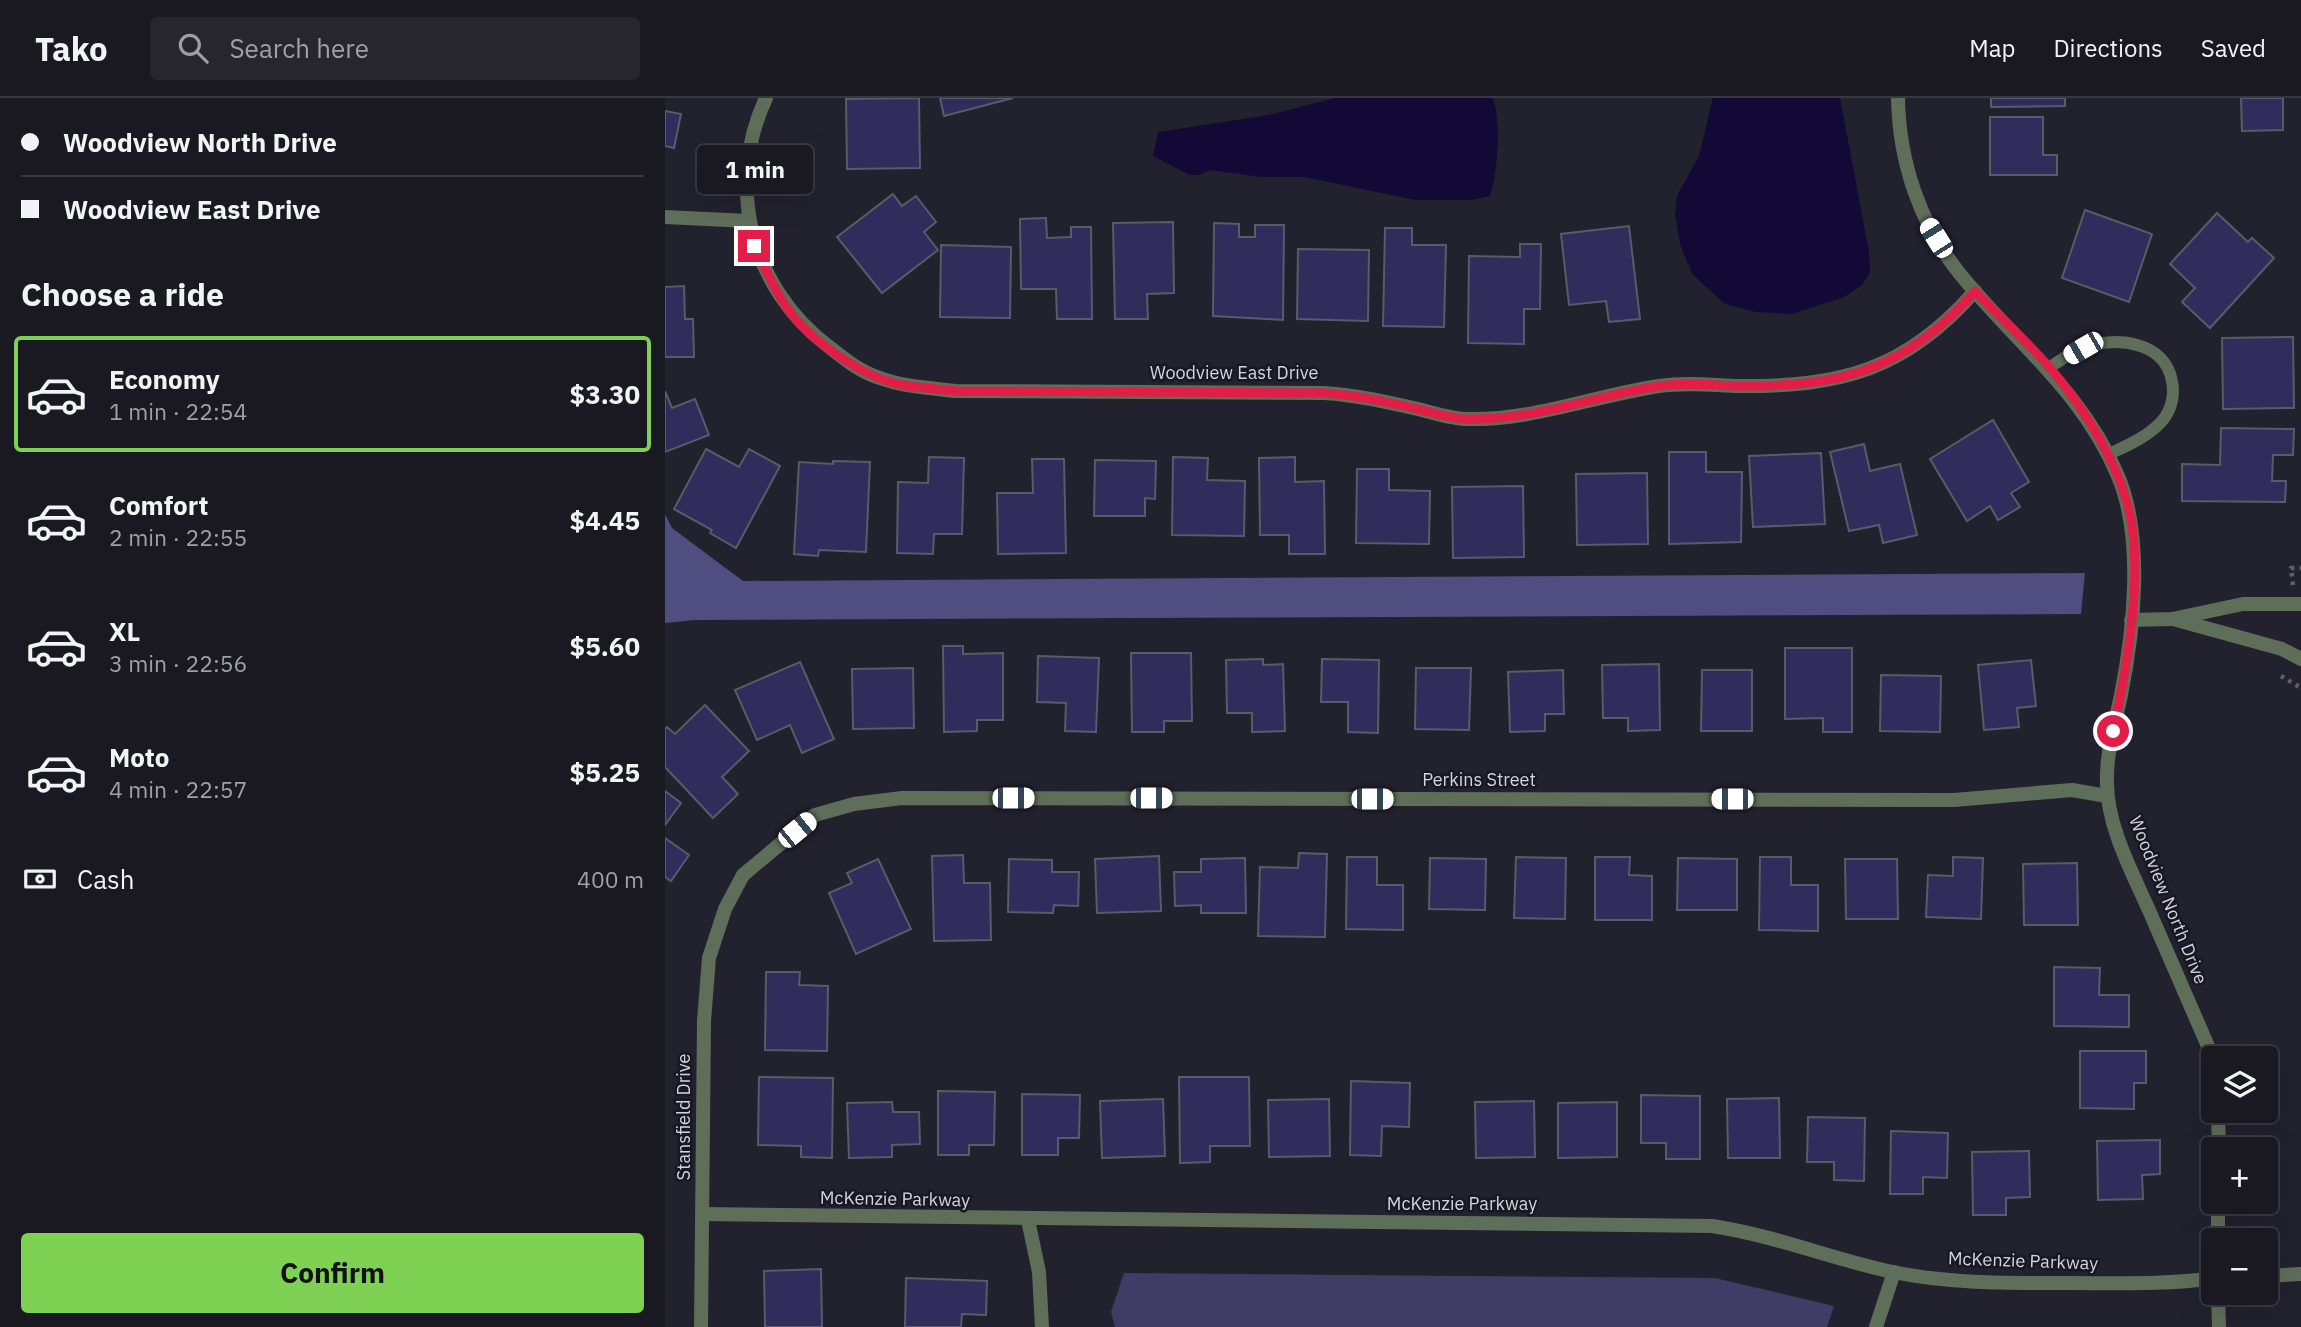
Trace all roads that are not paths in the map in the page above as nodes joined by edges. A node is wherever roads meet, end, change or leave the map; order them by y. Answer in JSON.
{"nodes":[{"id":1,"x":765,"y":98,"type":"edge"},
{"id":2,"x":1898,"y":98,"type":"edge"},
{"id":3,"x":665,"y":218,"type":"edge"},
{"id":4,"x":748,"y":221,"type":"junction"},
{"id":5,"x":1975,"y":291,"type":"junction"},
{"id":6,"x":2048,"y":368,"type":"junction"},
{"id":7,"x":2107,"y":455,"type":"junction"},
{"id":8,"x":2301,"y":604,"type":"edge"},
{"id":9,"x":2172,"y":619,"type":"junction"},
{"id":10,"x":2131,"y":620,"type":"junction"},
{"id":11,"x":2301,"y":659,"type":"edge"},
{"id":12,"x":2107,"y":796,"type":"junction"},
{"id":13,"x":725,"y":909,"type":"joint"},
{"id":14,"x":2208,"y":1046,"type":"edge"},
{"id":15,"x":703,"y":1214,"type":"junction"},
{"id":16,"x":1028,"y":1220,"type":"junction"},
{"id":17,"x":1894,"y":1272,"type":"junction"},
{"id":18,"x":2301,"y":1274,"type":"edge"},
{"id":19,"x":2278,"y":1275,"type":"edge"},
{"id":20,"x":2201,"y":1280,"type":"edge"},
{"id":21,"x":2219,"y":1305,"type":"edge"},
{"id":22,"x":701,"y":1327,"type":"edge"},
{"id":23,"x":1042,"y":1327,"type":"edge"},
{"id":24,"x":1876,"y":1327,"type":"edge"},
{"id":25,"x":2220,"y":1327,"type":"edge"}],
"edges":[{"from":1,"to":4,"type":"street","name":"Woodview East Drive"},
{"from":2,"to":5,"type":"street","name":"Woodview North Drive"},
{"from":3,"to":4,"type":"street"},
{"from":4,"to":5,"type":"street","name":"Woodview East Drive"},
{"from":5,"to":6,"type":"street","name":"Woodview North Drive"},
{"from":6,"to":7,"type":"street","name":"Woodview North Drive"},
{"from":6,"to":7,"type":"lane"},
{"from":7,"to":10,"type":"street","name":"Woodview North Drive"},
{"from":8,"to":9,"type":"street"},
{"from":9,"to":10,"type":"street"},
{"from":9,"to":11,"type":"street"},
{"from":10,"to":12,"type":"street","name":"Woodview North Drive"},
{"from":12,"to":13,"type":"street","name":"Perkins Street"},
{"from":12,"to":14,"type":"street","name":"Woodview North Drive"},
{"from":13,"to":15,"type":"street","name":"Stansfield Drive"},
{"from":15,"to":16,"type":"street","name":"McKenzie Parkway"},
{"from":15,"to":22,"type":"street","name":"Stansfield Drive"},
{"from":16,"to":17,"type":"street","name":"McKenzie Parkway"},
{"from":16,"to":23,"type":"street"},
{"from":17,"to":20,"type":"street","name":"McKenzie Parkway"},
{"from":17,"to":24,"type":"street"},
{"from":18,"to":19,"type":"street"},
{"from":21,"to":25,"type":"street"}]}
